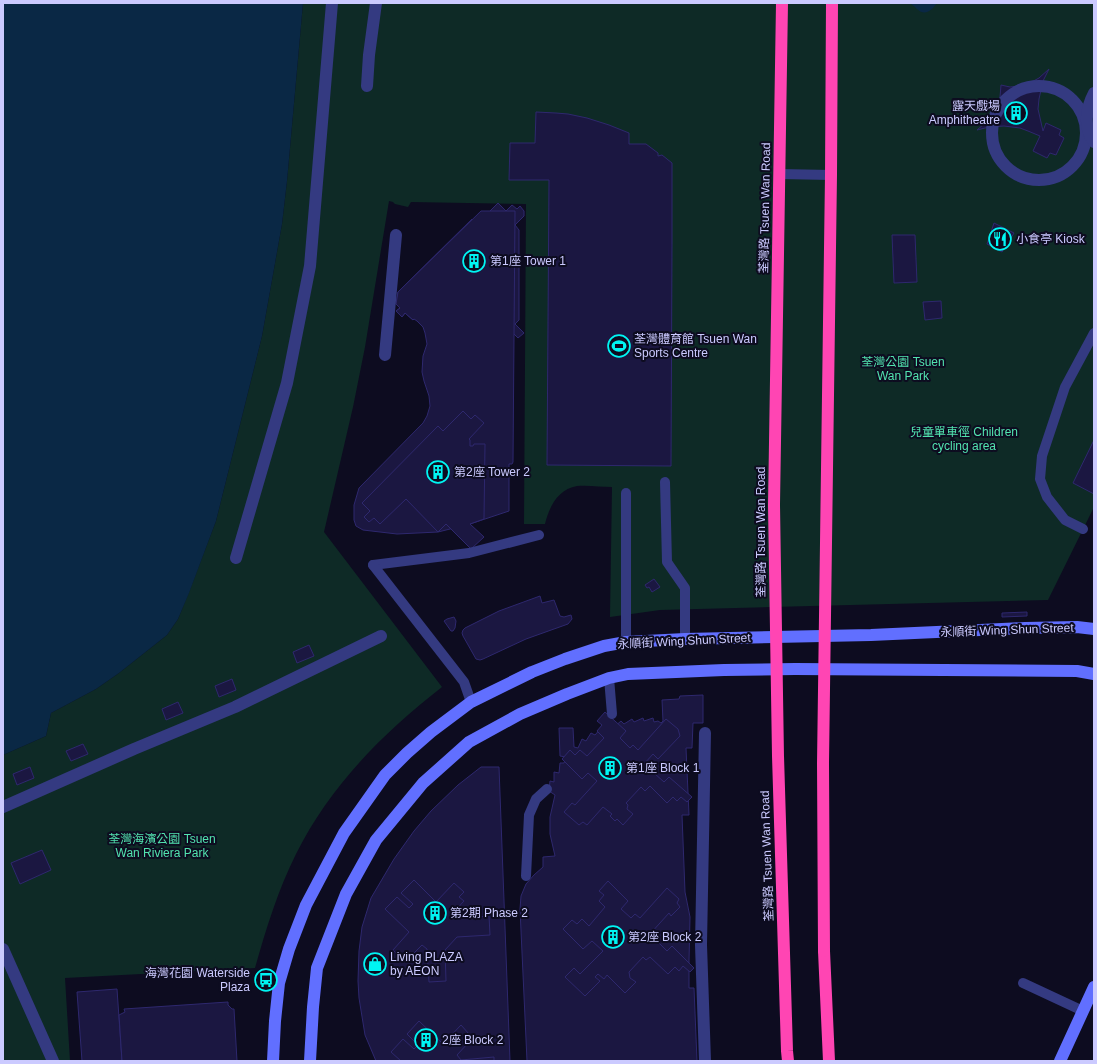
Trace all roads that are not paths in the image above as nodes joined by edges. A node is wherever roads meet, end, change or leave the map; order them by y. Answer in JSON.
{"nodes":[{"id":1,"x":332,"y":3,"type":"edge"},
{"id":2,"x":376,"y":3,"type":"edge"},
{"id":3,"x":782,"y":3,"type":"edge"},
{"id":4,"x":832,"y":3,"type":"edge"},
{"id":5,"x":366,"y":86,"type":"dead end"},
{"id":6,"x":1094,"y":93,"type":"edge"},
{"id":7,"x":1087,"y":126,"type":"junction"},
{"id":8,"x":1094,"y":142,"type":"edge"},
{"id":9,"x":780,"y":174,"type":"junction"},
{"id":10,"x":831,"y":175,"type":"junction"},
{"id":11,"x":396,"y":235,"type":"dead end"},
{"id":12,"x":1094,"y":333,"type":"edge"},
{"id":13,"x":385,"y":355,"type":"dead end"},
{"id":14,"x":665,"y":482,"type":"dead end"},
{"id":15,"x":626,"y":493,"type":"dead end"},
{"id":16,"x":1083,"y":529,"type":"dead end"},
{"id":17,"x":539,"y":535,"type":"dead end"},
{"id":18,"x":236,"y":558,"type":"dead end"},
{"id":19,"x":1094,"y":629,"type":"edge"},
{"id":20,"x":381,"y":636,"type":"dead end"},
{"id":21,"x":685,"y":638,"type":"junction"},
{"id":22,"x":626,"y":642,"type":"junction"},
{"id":23,"x":1094,"y":674,"type":"edge"},
{"id":24,"x":609,"y":678,"type":"junction"},
{"id":25,"x":471,"y":702,"type":"junction"},
{"id":26,"x":612,"y":714,"type":"dead end"},
{"id":27,"x":706,"y":733,"type":"dead end"},
{"id":28,"x":547,"y":789,"type":"dead end"},
{"id":29,"x":3,"y":807,"type":"edge"},
{"id":30,"x":526,"y":876,"type":"dead end"},
{"id":31,"x":3,"y":949,"type":"edge"},
{"id":32,"x":1023,"y":983,"type":"dead end"},
{"id":33,"x":1094,"y":988,"type":"edge"},
{"id":34,"x":1083,"y":1011,"type":"junction"},
{"id":35,"x":53,"y":1061,"type":"edge"},
{"id":36,"x":273,"y":1061,"type":"edge"},
{"id":37,"x":310,"y":1061,"type":"edge"},
{"id":38,"x":705,"y":1061,"type":"edge"},
{"id":39,"x":788,"y":1061,"type":"edge"},
{"id":40,"x":829,"y":1061,"type":"edge"},
{"id":41,"x":1060,"y":1061,"type":"edge"}],
"edges":[{"from":1,"to":18,"type":"street"},
{"from":2,"to":5,"type":"street"},
{"from":3,"to":9,"type":"highway","name":"荃灣路 Tsuen Wan Road","bridge":true},
{"from":4,"to":10,"type":"highway","bridge":true},
{"from":6,"to":7,"type":"street"},
{"from":7,"to":7,"type":"street"},
{"from":7,"to":8,"type":"street"},
{"from":9,"to":10,"type":"lane"},
{"from":9,"to":39,"type":"highway","name":"荃灣路 Tsuen Wan Road","bridge":true},
{"from":10,"to":40,"type":"highway","bridge":true},
{"from":11,"to":13,"type":"street"},
{"from":12,"to":16,"type":"lane"},
{"from":14,"to":21,"type":"lane"},
{"from":15,"to":22,"type":"lane"},
{"from":17,"to":25,"type":"lane"},
{"from":19,"to":21,"type":"street","name":"永順街 Wing Shun Street"},
{"from":20,"to":29,"type":"street"},
{"from":21,"to":22,"type":"street","name":"永順街 Wing Shun Street"},
{"from":22,"to":25,"type":"street","name":"永順街 Wing Shun Street"},
{"from":23,"to":24,"type":"street"},
{"from":24,"to":26,"type":"lane"},
{"from":24,"to":37,"type":"street"},
{"from":25,"to":36,"type":"street","name":"永順街 Wing Shun Street"},
{"from":27,"to":38,"type":"street"},
{"from":28,"to":30,"type":"lane"},
{"from":31,"to":35,"type":"street"},
{"from":32,"to":34,"type":"lane"},
{"from":33,"to":34,"type":"street"},
{"from":34,"to":41,"type":"street"}]}
